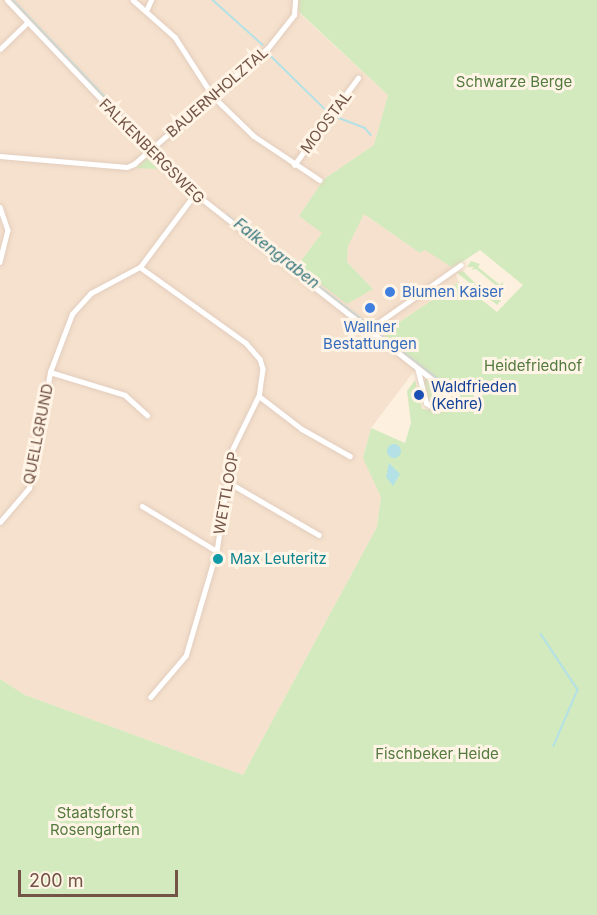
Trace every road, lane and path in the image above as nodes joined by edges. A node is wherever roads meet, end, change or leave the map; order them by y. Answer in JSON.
{"nodes":[{"id":1,"x":7,"y":0,"type":"edge"},
{"id":2,"x":133,"y":0,"type":"edge"},
{"id":3,"x":151,"y":0,"type":"edge"},
{"id":4,"x":295,"y":0,"type":"edge"},
{"id":5,"x":147,"y":9,"type":"junction"},
{"id":6,"x":27,"y":23,"type":"junction"},
{"id":7,"x":0,"y":49,"type":"edge"},
{"id":8,"x":358,"y":78,"type":"dead end"},
{"id":9,"x":213,"y":96,"type":"junction"},
{"id":10,"x":150,"y":150,"type":"junction"},
{"id":11,"x":0,"y":156,"type":"edge"},
{"id":12,"x":294,"y":165,"type":"junction"},
{"id":13,"x":320,"y":180,"type":"dead end"},
{"id":14,"x":194,"y":195,"type":"junction"},
{"id":15,"x":0,"y":207,"type":"edge"},
{"id":16,"x":0,"y":262,"type":"edge"},
{"id":17,"x":461,"y":265,"type":"dead end"},
{"id":18,"x":140,"y":267,"type":"junction"},
{"id":19,"x":368,"y":330,"type":"junction"},
{"id":20,"x":417,"y":368,"type":"junction"},
{"id":21,"x":50,"y":372,"type":"junction"},
{"id":22,"x":259,"y":396,"type":"junction"},
{"id":23,"x":147,"y":415,"type":"dead end"},
{"id":24,"x":350,"y":456,"type":"dead end"},
{"id":25,"x":228,"y":482,"type":"junction"},
{"id":26,"x":142,"y":506,"type":"dead end"},
{"id":27,"x":0,"y":522,"type":"edge"},
{"id":28,"x":319,"y":536,"type":"dead end"},
{"id":29,"x":216,"y":551,"type":"junction"},
{"id":30,"x":151,"y":697,"type":"dead end"}],
"edges":[{"from":1,"to":6,"type":"street","name":"FALKENBERGSWEG"},
{"from":2,"to":5,"type":"street"},
{"from":3,"to":5,"type":"street"},
{"from":4,"to":9,"type":"street","name":"BAUERNHOLZTAL"},
{"from":5,"to":9,"type":"street"},
{"from":6,"to":7,"type":"street"},
{"from":6,"to":10,"type":"street","name":"FALKENBERGSWEG"},
{"from":8,"to":12,"type":"street","name":"MOOSTAL"},
{"from":9,"to":10,"type":"street","name":"BAUERNHOLZTAL"},
{"from":9,"to":12,"type":"street"},
{"from":10,"to":11,"type":"street","name":"BAUERNHOLZTAL"},
{"from":10,"to":14,"type":"street","name":"FALKENBERGSWEG"},
{"from":12,"to":13,"type":"street"},
{"from":14,"to":18,"type":"street","name":"QUELLGRUND"},
{"from":14,"to":19,"type":"street","name":"FALKENBERGSWEG"},
{"from":15,"to":16,"type":"street"},
{"from":17,"to":19,"type":"street"},
{"from":18,"to":21,"type":"street","name":"QUELLGRUND"},
{"from":18,"to":22,"type":"street","name":"WETTLOOP"},
{"from":19,"to":20,"type":"street","name":"FALKENBERGSWEG"},
{"from":20,"to":20,"type":"street","name":"FALKENBERGSWEG"},
{"from":21,"to":23,"type":"street","name":"QUELLGRUND"},
{"from":21,"to":27,"type":"street","name":"QUELLGRUND"},
{"from":22,"to":24,"type":"street"},
{"from":22,"to":25,"type":"street","name":"WETTLOOP"},
{"from":25,"to":28,"type":"street"},
{"from":25,"to":29,"type":"street","name":"WETTLOOP"},
{"from":26,"to":29,"type":"street"},
{"from":29,"to":30,"type":"street","name":"WETTLOOP"}]}
